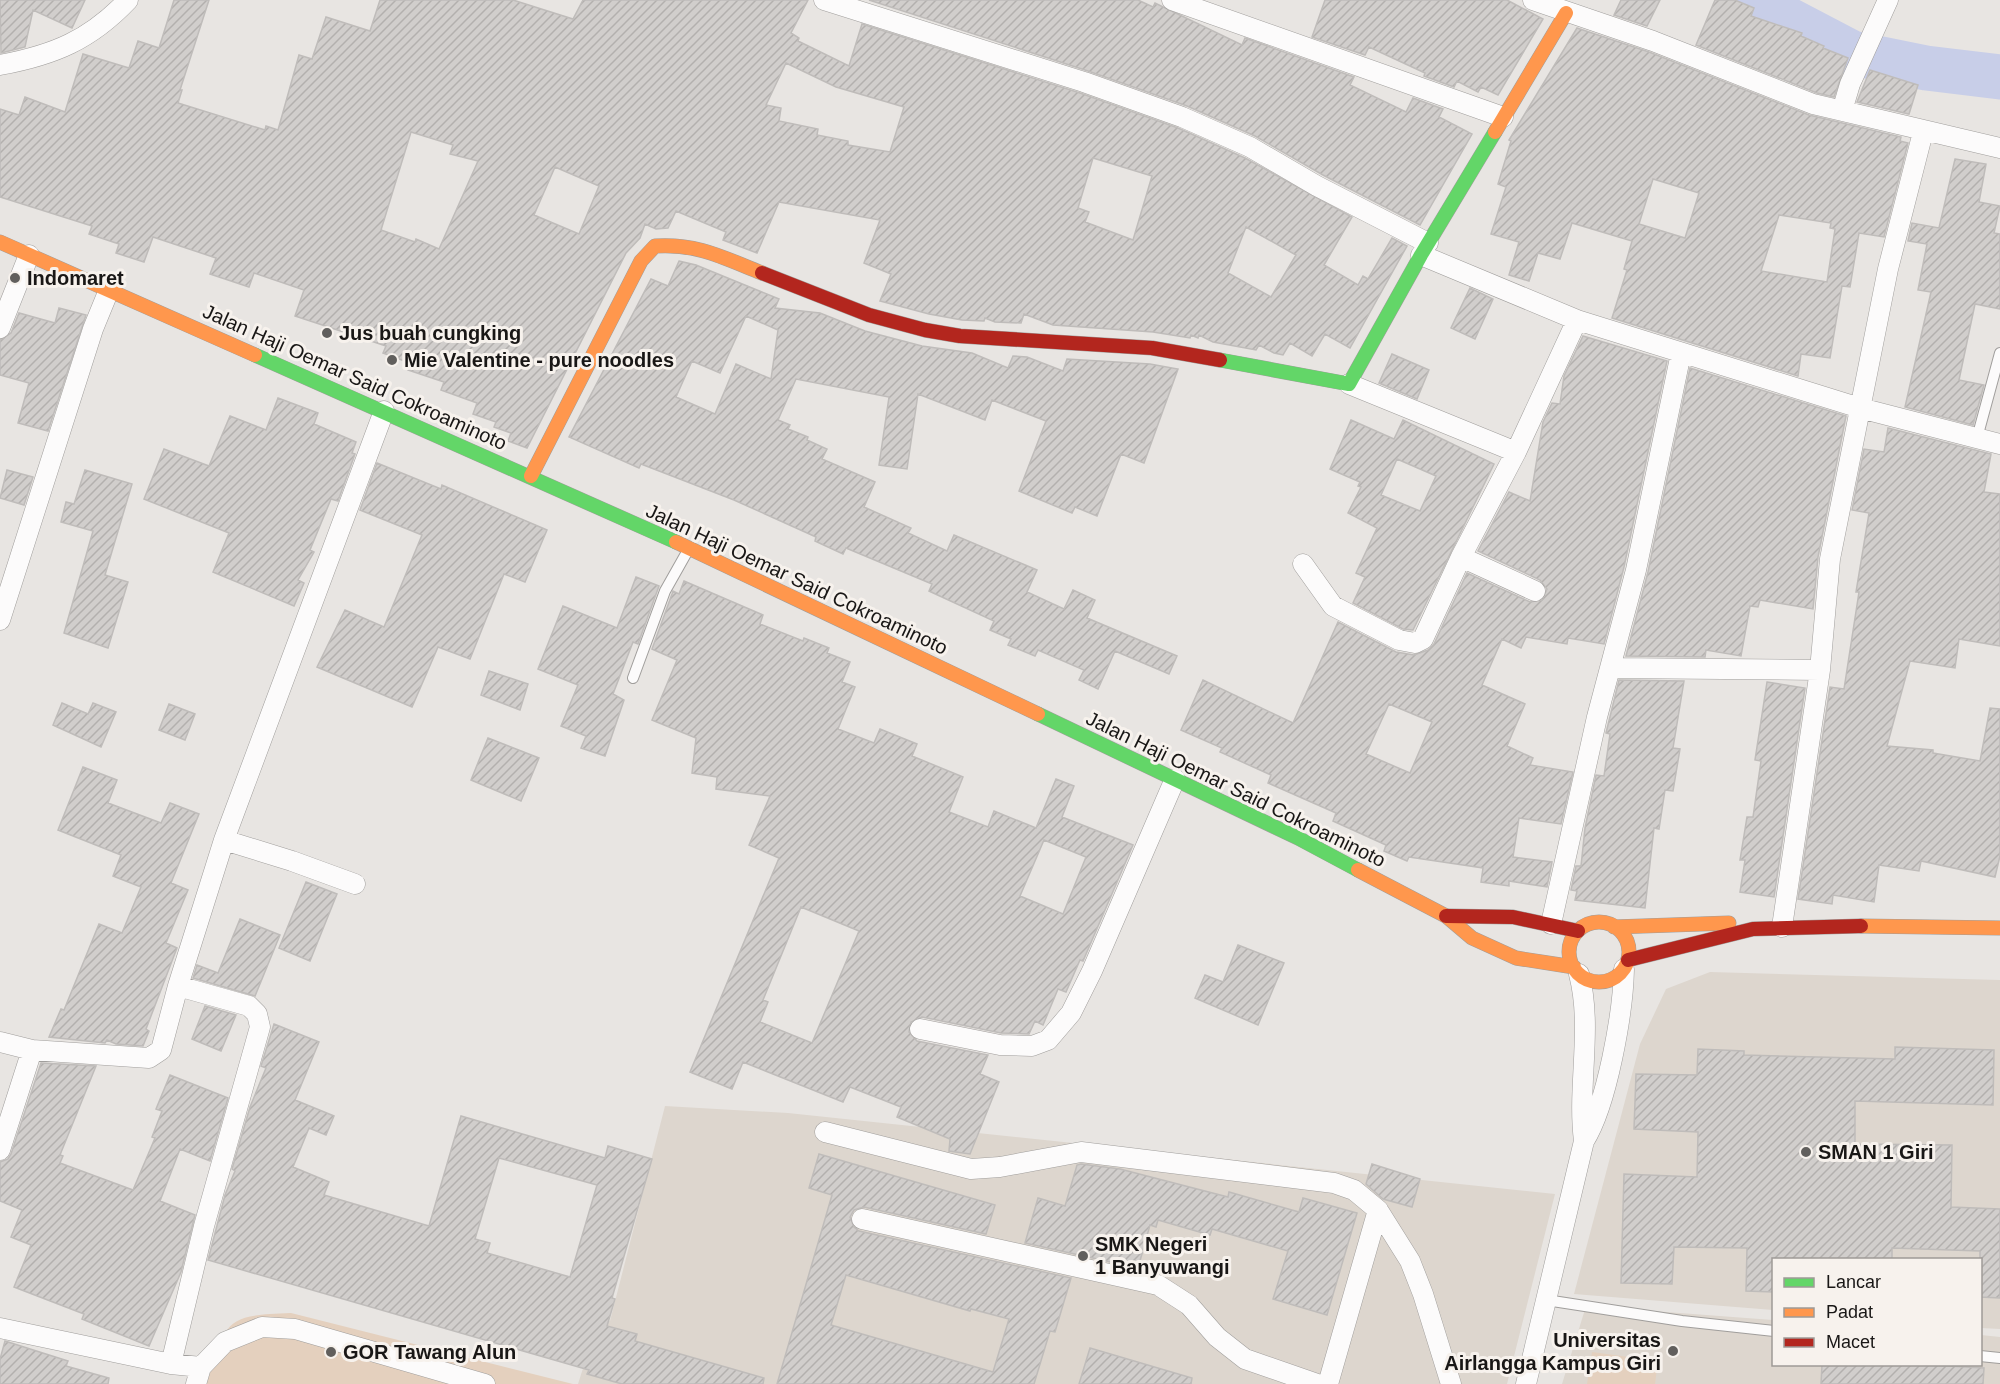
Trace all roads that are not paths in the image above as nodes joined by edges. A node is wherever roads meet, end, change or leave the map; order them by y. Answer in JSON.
{"nodes":[{"id":1,"x":128,"y":0,"type":"edge"},
{"id":2,"x":824,"y":0,"type":"edge"},
{"id":3,"x":1172,"y":0,"type":"edge"},
{"id":4,"x":1533,"y":0,"type":"edge"},
{"id":5,"x":1888,"y":0,"type":"edge"},
{"id":6,"x":1566,"y":13,"type":"junction"},
{"id":7,"x":0,"y":65,"type":"edge"},
{"id":8,"x":1842,"y":111,"type":"junction"},
{"id":9,"x":1503,"y":117,"type":"junction"},
{"id":10,"x":1923,"y":132,"type":"junction"},
{"id":11,"x":2000,"y":148,"type":"edge"},
{"id":12,"x":0,"y":242,"type":"edge"},
{"id":13,"x":1425,"y":249,"type":"junction"},
{"id":14,"x":29,"y":255,"type":"junction"},
{"id":15,"x":109,"y":290,"type":"junction"},
{"id":16,"x":1577,"y":320,"type":"junction"},
{"id":17,"x":0,"y":328,"type":"edge"},
{"id":18,"x":1681,"y":353,"type":"junction"},
{"id":19,"x":2000,"y":353,"type":"edge"},
{"id":20,"x":1349,"y":384,"type":"junction"},
{"id":21,"x":1860,"y":408,"type":"junction"},
{"id":22,"x":384,"y":411,"type":"junction"},
{"id":23,"x":1977,"y":438,"type":"junction"},
{"id":24,"x":2000,"y":444,"type":"edge"},
{"id":25,"x":1516,"y":452,"type":"junction"},
{"id":26,"x":531,"y":476,"type":"junction"},
{"id":27,"x":689,"y":549,"type":"junction"},
{"id":28,"x":1461,"y":557,"type":"junction"},
{"id":29,"x":1303,"y":564,"type":"dead end"},
{"id":30,"x":1535,"y":591,"type":"dead end"},
{"id":31,"x":0,"y":620,"type":"edge"},
{"id":32,"x":1610,"y":668,"type":"junction"},
{"id":33,"x":1820,"y":670,"type":"junction"},
{"id":34,"x":633,"y":678,"type":"dead end"},
{"id":35,"x":1175,"y":779,"type":"junction"},
{"id":36,"x":224,"y":840,"type":"junction"},
{"id":37,"x":355,"y":884,"type":"dead end"},
{"id":38,"x":1446,"y":916,"type":"junction"},
{"id":39,"x":1551,"y":924,"type":"junction"},
{"id":40,"x":1614,"y":927,"type":"junction"},
{"id":41,"x":1782,"y":927,"type":"junction"},
{"id":42,"x":2000,"y":928,"type":"edge"},
{"id":43,"x":1753,"y":930,"type":"junction"},
{"id":44,"x":1578,"y":931,"type":"junction"},
{"id":45,"x":1626,"y":964,"type":"junction"},
{"id":46,"x":1576,"y":971,"type":"junction"},
{"id":47,"x":178,"y":986,"type":"junction"},
{"id":48,"x":920,"y":1029,"type":"dead end"},
{"id":49,"x":0,"y":1042,"type":"edge"},
{"id":50,"x":32,"y":1050,"type":"junction"},
{"id":51,"x":825,"y":1132,"type":"dead end"},
{"id":52,"x":1584,"y":1142,"type":"junction"},
{"id":53,"x":0,"y":1150,"type":"edge"},
{"id":54,"x":1378,"y":1210,"type":"junction"},
{"id":55,"x":862,"y":1219,"type":"dead end"},
{"id":56,"x":1546,"y":1300,"type":"junction"},
{"id":57,"x":0,"y":1328,"type":"edge"},
{"id":58,"x":1772,"y":1331,"type":"edge"},
{"id":59,"x":1982,"y":1356,"type":"edge"},
{"id":60,"x":2000,"y":1358,"type":"edge"},
{"id":61,"x":171,"y":1364,"type":"junction"},
{"id":62,"x":198,"y":1376,"type":"edge"},
{"id":63,"x":485,"y":1384,"type":"edge"},
{"id":64,"x":1317,"y":1384,"type":"edge"},
{"id":65,"x":1328,"y":1384,"type":"edge"},
{"id":66,"x":1451,"y":1384,"type":"edge"},
{"id":67,"x":1526,"y":1384,"type":"edge"}],
"edges":[{"from":1,"to":7,"type":"street"},
{"from":2,"to":13,"type":"street"},
{"from":3,"to":9,"type":"street"},
{"from":4,"to":6,"type":"street"},
{"from":5,"to":8,"type":"street"},
{"from":6,"to":8,"type":"street"},
{"from":6,"to":9,"type":"main road"},
{"from":8,"to":10,"type":"street"},
{"from":9,"to":13,"type":"main road"},
{"from":10,"to":11,"type":"street"},
{"from":10,"to":21,"type":"street"},
{"from":12,"to":14,"type":"main road","name":"Jalan Haji Oemar Said Cokroaminoto"},
{"from":13,"to":16,"type":"street"},
{"from":13,"to":20,"type":"main road"},
{"from":14,"to":15,"type":"main road","name":"Jalan Haji Oemar Said Cokroaminoto"},
{"from":14,"to":17,"type":"street"},
{"from":15,"to":22,"type":"main road","name":"Jalan Haji Oemar Said Cokroaminoto"},
{"from":15,"to":31,"type":"street"},
{"from":16,"to":18,"type":"street"},
{"from":16,"to":25,"type":"street"},
{"from":18,"to":21,"type":"street"},
{"from":18,"to":32,"type":"street"},
{"from":19,"to":23,"type":"lane"},
{"from":20,"to":25,"type":"street"},
{"from":20,"to":26,"type":"main road"},
{"from":21,"to":23,"type":"street"},
{"from":21,"to":33,"type":"street"},
{"from":22,"to":26,"type":"main road","name":"Jalan Haji Oemar Said Cokroaminoto"},
{"from":22,"to":36,"type":"street"},
{"from":23,"to":24,"type":"street"},
{"from":25,"to":28,"type":"street"},
{"from":26,"to":27,"type":"main road","name":"Jalan Haji Oemar Said Cokroaminoto"},
{"from":27,"to":34,"type":"lane"},
{"from":27,"to":35,"type":"main road","name":"Jalan Haji Oemar Said Cokroaminoto"},
{"from":28,"to":29,"type":"street"},
{"from":28,"to":30,"type":"street"},
{"from":32,"to":33,"type":"street"},
{"from":32,"to":39,"type":"street"},
{"from":33,"to":41,"type":"street"},
{"from":35,"to":38,"type":"main road","name":"Jalan Haji Oemar Said Cokroaminoto"},
{"from":35,"to":48,"type":"street"},
{"from":36,"to":37,"type":"street"},
{"from":36,"to":47,"type":"street"},
{"from":38,"to":39,"type":"main road","name":"Jalan Haji Oemar Said Cokroaminoto"},
{"from":38,"to":46,"type":"main road"},
{"from":39,"to":44,"type":"main road","name":"Jalan Haji Oemar Said Cokroaminoto"},
{"from":40,"to":43,"type":"main road"},
{"from":40,"to":44,"type":"main road"},
{"from":40,"to":45,"type":"main road"},
{"from":41,"to":42,"type":"main road"},
{"from":41,"to":43,"type":"main road"},
{"from":43,"to":45,"type":"main road"},
{"from":44,"to":46,"type":"main road"},
{"from":45,"to":46,"type":"main road"},
{"from":45,"to":52,"type":"street"},
{"from":46,"to":52,"type":"street"},
{"from":47,"to":50,"type":"street"},
{"from":47,"to":61,"type":"street"},
{"from":49,"to":50,"type":"street"},
{"from":50,"to":53,"type":"street"},
{"from":51,"to":54,"type":"street"},
{"from":52,"to":56,"type":"street"},
{"from":54,"to":65,"type":"street"},
{"from":54,"to":66,"type":"street"},
{"from":55,"to":64,"type":"street"},
{"from":56,"to":58,"type":"lane"},
{"from":56,"to":67,"type":"street"},
{"from":57,"to":61,"type":"street"},
{"from":59,"to":60,"type":"lane"},
{"from":61,"to":62,"type":"street"},
{"from":62,"to":63,"type":"street"}]}
